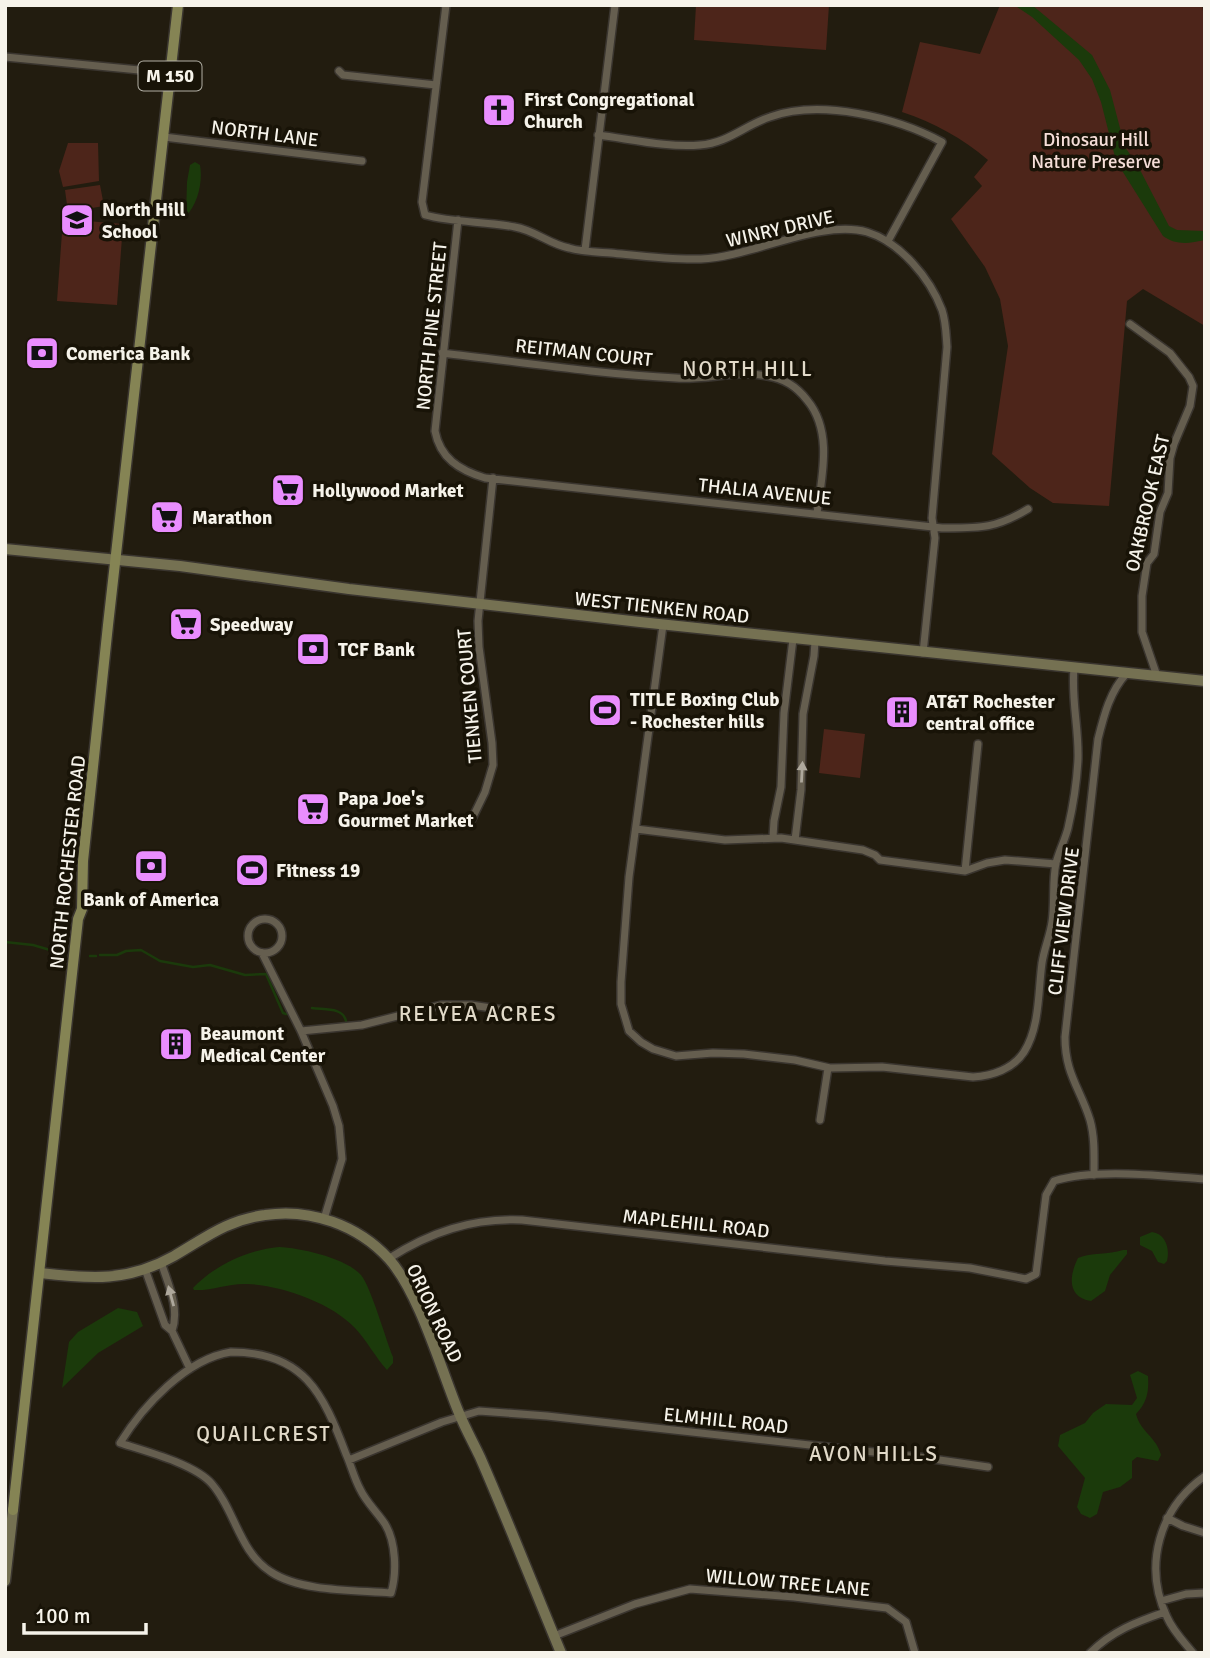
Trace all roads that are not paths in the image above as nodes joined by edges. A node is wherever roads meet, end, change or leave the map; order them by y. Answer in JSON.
{"nodes":[{"id":1,"x":178,"y":5,"type":"edge"},
{"id":2,"x":446,"y":5,"type":"edge"},
{"id":3,"x":615,"y":5,"type":"edge"},
{"id":4,"x":5,"y":57,"type":"edge"},
{"id":5,"x":339,"y":71,"type":"dead end"},
{"id":6,"x":170,"y":73,"type":"junction"},
{"id":7,"x":436,"y":85,"type":"junction"},
{"id":8,"x":598,"y":135,"type":"junction"},
{"id":9,"x":164,"y":141,"type":"junction"},
{"id":10,"x":362,"y":161,"type":"dead end"},
{"id":11,"x":458,"y":220,"type":"junction"},
{"id":12,"x":888,"y":242,"type":"junction"},
{"id":13,"x":585,"y":250,"type":"junction"},
{"id":14,"x":1130,"y":324,"type":"dead end"},
{"id":15,"x":442,"y":353,"type":"junction"},
{"id":16,"x":493,"y":478,"type":"junction"},
{"id":17,"x":1028,"y":509,"type":"dead end"},
{"id":18,"x":817,"y":513,"type":"junction"},
{"id":19,"x":934,"y":528,"type":"junction"},
{"id":20,"x":5,"y":549,"type":"edge"},
{"id":21,"x":117,"y":559,"type":"junction"},
{"id":22,"x":480,"y":604,"type":"junction"},
{"id":23,"x":663,"y":625,"type":"junction"},
{"id":24,"x":793,"y":639,"type":"junction"},
{"id":25,"x":815,"y":641,"type":"junction"},
{"id":26,"x":923,"y":653,"type":"junction"},
{"id":27,"x":1074,"y":668,"type":"junction"},
{"id":28,"x":1127,"y":672,"type":"junction"},
{"id":29,"x":1157,"y":676,"type":"junction"},
{"id":30,"x":1205,"y":681,"type":"edge"},
{"id":31,"x":978,"y":744,"type":"dead end"},
{"id":32,"x":470,"y":823,"type":"dead end"},
{"id":33,"x":636,"y":829,"type":"junction"},
{"id":34,"x":772,"y":837,"type":"junction"},
{"id":35,"x":794,"y":840,"type":"junction"},
{"id":36,"x":1056,"y":864,"type":"junction"},
{"id":37,"x":965,"y":871,"type":"junction"},
{"id":38,"x":275,"y":950,"type":"junction"},
{"id":39,"x":262,"y":953,"type":"junction"},
{"id":40,"x":271,"y":968,"type":"junction"},
{"id":41,"x":526,"y":1013,"type":"dead end"},
{"id":42,"x":301,"y":1031,"type":"junction"},
{"id":43,"x":828,"y":1068,"type":"junction"},
{"id":44,"x":821,"y":1120,"type":"dead end"},
{"id":45,"x":1094,"y":1175,"type":"junction"},
{"id":46,"x":1205,"y":1180,"type":"edge"},
{"id":47,"x":324,"y":1219,"type":"junction"},
{"id":48,"x":388,"y":1259,"type":"junction"},
{"id":49,"x":161,"y":1262,"type":"junction"},
{"id":50,"x":145,"y":1269,"type":"junction"},
{"id":51,"x":40,"y":1273,"type":"junction"},
{"id":52,"x":172,"y":1331,"type":"junction"},
{"id":53,"x":190,"y":1368,"type":"junction"},
{"id":54,"x":460,"y":1416,"type":"junction"},
{"id":55,"x":349,"y":1460,"type":"junction"},
{"id":56,"x":988,"y":1467,"type":"dead end"},
{"id":57,"x":1205,"y":1476,"type":"edge"},
{"id":58,"x":9,"y":1510,"type":"edge"},
{"id":59,"x":1167,"y":1518,"type":"junction"},
{"id":60,"x":8,"y":1533,"type":"edge"},
{"id":61,"x":1205,"y":1533,"type":"edge"},
{"id":62,"x":5,"y":1581,"type":"edge"},
{"id":63,"x":1205,"y":1593,"type":"edge"},
{"id":64,"x":1161,"y":1601,"type":"junction"},
{"id":65,"x":1165,"y":1612,"type":"junction"},
{"id":66,"x":554,"y":1636,"type":"junction"},
{"id":67,"x":561,"y":1653,"type":"edge"},
{"id":68,"x":915,"y":1653,"type":"edge"},
{"id":69,"x":1090,"y":1653,"type":"edge"},
{"id":70,"x":1193,"y":1653,"type":"edge"}],
"edges":[{"from":1,"to":6,"type":"main road","number":"M 150"},
{"from":2,"to":7,"type":"street","name":"NORTH PINE STREET"},
{"from":3,"to":8,"type":"street"},
{"from":4,"to":6,"type":"street"},
{"from":5,"to":7,"type":"street"},
{"from":6,"to":9,"type":"main road","number":"M 150"},
{"from":7,"to":11,"type":"street","name":"NORTH PINE STREET"},
{"from":8,"to":12,"type":"street"},
{"from":8,"to":13,"type":"street"},
{"from":9,"to":10,"type":"street","name":"NORTH LANE"},
{"from":9,"to":21,"type":"main road","name":"NORTH ROCHESTER ROAD","number":"M 150"},
{"from":11,"to":13,"type":"street","name":"WINRY DRIVE"},
{"from":11,"to":15,"type":"street","name":"NORTH PINE STREET"},
{"from":12,"to":13,"type":"street","name":"WINRY DRIVE"},
{"from":12,"to":19,"type":"street","name":"WINRY DRIVE"},
{"from":14,"to":29,"type":"street","name":"OAKBROOK EAST"},
{"from":15,"to":16,"type":"street","name":"NORTH PINE STREET"},
{"from":15,"to":18,"type":"street","name":"REITMAN COURT"},
{"from":16,"to":18,"type":"street","name":"THALIA AVENUE"},
{"from":16,"to":22,"type":"street"},
{"from":17,"to":19,"type":"street","name":"THALIA AVENUE"},
{"from":18,"to":19,"type":"street","name":"THALIA AVENUE"},
{"from":19,"to":26,"type":"street","name":"WINRY DRIVE"},
{"from":20,"to":21,"type":"main road","name":"WEST TIENKEN ROAD"},
{"from":21,"to":22,"type":"main road","name":"WEST TIENKEN ROAD"},
{"from":21,"to":51,"type":"main road","name":"NORTH ROCHESTER ROAD"},
{"from":22,"to":23,"type":"main road","name":"WEST TIENKEN ROAD"},
{"from":22,"to":32,"type":"street","name":"TIENKEN COURT"},
{"from":23,"to":24,"type":"main road","name":"WEST TIENKEN ROAD"},
{"from":23,"to":33,"type":"street"},
{"from":24,"to":25,"type":"main road","name":"WEST TIENKEN ROAD"},
{"from":24,"to":34,"type":"street"},
{"from":25,"to":26,"type":"main road","name":"WEST TIENKEN ROAD"},
{"from":35,"to":25,"type":"street","one_way":true},
{"from":26,"to":27,"type":"main road","name":"WEST TIENKEN ROAD"},
{"from":27,"to":28,"type":"main road","name":"WEST TIENKEN ROAD"},
{"from":27,"to":36,"type":"street"},
{"from":28,"to":29,"type":"main road","name":"WEST TIENKEN ROAD"},
{"from":28,"to":45,"type":"street","name":"CLIFF VIEW DRIVE"},
{"from":29,"to":30,"type":"main road","name":"WEST TIENKEN ROAD"},
{"from":31,"to":37,"type":"street"},
{"from":33,"to":34,"type":"street"},
{"from":33,"to":43,"type":"street"},
{"from":34,"to":35,"type":"street"},
{"from":35,"to":37,"type":"street"},
{"from":36,"to":37,"type":"street"},
{"from":36,"to":43,"type":"street"},
{"from":38,"to":39,"type":"street"},
{"from":38,"to":39,"type":"street"},
{"from":38,"to":40,"type":"street"},
{"from":39,"to":40,"type":"street"},
{"from":40,"to":42,"type":"street"},
{"from":41,"to":42,"type":"street"},
{"from":42,"to":47,"type":"street"},
{"from":43,"to":44,"type":"street"},
{"from":45,"to":46,"type":"street"},
{"from":45,"to":48,"type":"street","name":"MAPLEHILL ROAD"},
{"from":47,"to":48,"type":"main road","name":"ORION ROAD"},
{"from":47,"to":49,"type":"main road","name":"ORION ROAD"},
{"from":48,"to":54,"type":"main road","name":"ORION ROAD"},
{"from":49,"to":50,"type":"main road","name":"ORION ROAD"},
{"from":52,"to":49,"type":"street","one_way":true},
{"from":50,"to":51,"type":"main road","name":"ORION ROAD"},
{"from":50,"to":52,"type":"street"},
{"from":51,"to":58,"type":"main road","name":"NORTH ROCHESTER ROAD"},
{"from":52,"to":53,"type":"street"},
{"from":53,"to":55,"type":"street"},
{"from":53,"to":55,"type":"street"},
{"from":54,"to":55,"type":"street","name":"ELMHILL ROAD"},
{"from":54,"to":56,"type":"street","name":"ELMHILL ROAD"},
{"from":54,"to":66,"type":"main road","name":"ORION ROAD"},
{"from":57,"to":59,"type":"street"},
{"from":58,"to":60,"type":"main road","name":"NORTH ROCHESTER ROAD"},
{"from":59,"to":61,"type":"street"},
{"from":59,"to":64,"type":"street"},
{"from":60,"to":62,"type":"main road","name":"NORTH ROCHESTER ROAD"},
{"from":63,"to":64,"type":"street"},
{"from":64,"to":65,"type":"street"},
{"from":65,"to":69,"type":"street"},
{"from":65,"to":70,"type":"street"},
{"from":66,"to":67,"type":"main road","name":"ORION ROAD"},
{"from":66,"to":68,"type":"street","name":"WILLOW TREE LANE"}]}
